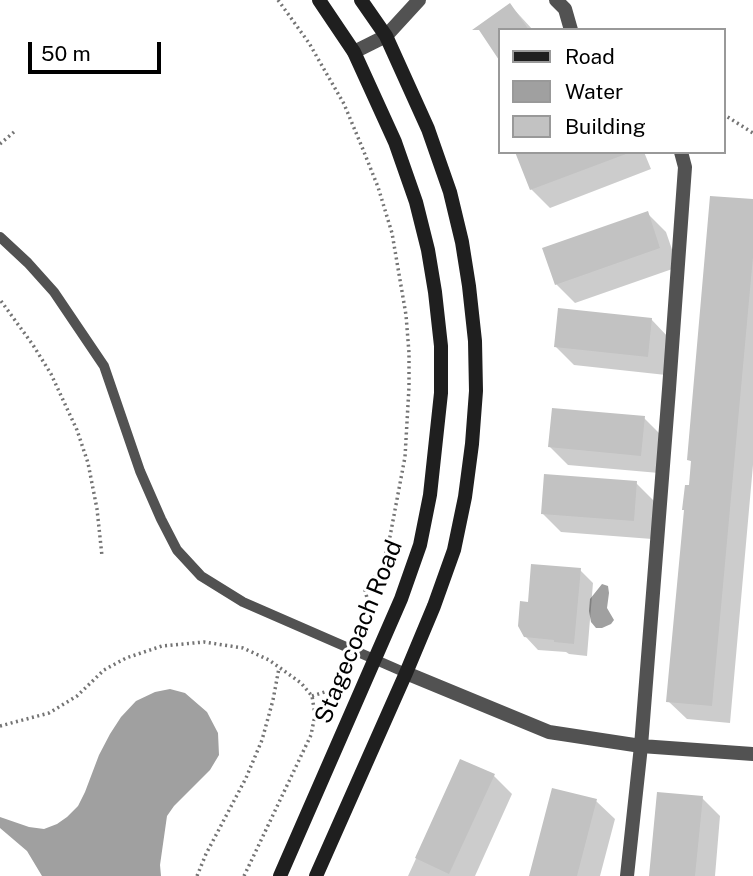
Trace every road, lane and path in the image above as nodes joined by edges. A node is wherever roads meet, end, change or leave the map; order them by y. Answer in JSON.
{"nodes":[{"id":1,"x":278,"y":0,"type":"edge"},
{"id":2,"x":318,"y":0,"type":"edge"},
{"id":3,"x":361,"y":0,"type":"edge"},
{"id":4,"x":419,"y":0,"type":"edge"},
{"id":5,"x":556,"y":0,"type":"edge"},
{"id":6,"x":570,"y":28,"type":"edge"},
{"id":7,"x":386,"y":36,"type":"junction"},
{"id":8,"x":354,"y":52,"type":"junction"},
{"id":9,"x":725,"y":115,"type":"edge"},
{"id":10,"x":14,"y":132,"type":"dead end"},
{"id":11,"x":753,"y":133,"type":"edge"},
{"id":12,"x":0,"y":144,"type":"edge"},
{"id":13,"x":681,"y":154,"type":"edge"},
{"id":14,"x":0,"y":237,"type":"edge"},
{"id":15,"x":1,"y":302,"type":"edge"},
{"id":16,"x":102,"y":556,"type":"dead end"},
{"id":17,"x":368,"y":602,"type":"dead end"},
{"id":18,"x":375,"y":659,"type":"junction"},
{"id":19,"x":279,"y":667,"type":"junction"},
{"id":20,"x":406,"y":673,"type":"junction"},
{"id":21,"x":334,"y":689,"type":"dead end"},
{"id":22,"x":312,"y":696,"type":"junction"},
{"id":23,"x":0,"y":726,"type":"edge"},
{"id":24,"x":641,"y":746,"type":"junction"},
{"id":25,"x":753,"y":754,"type":"edge"},
{"id":26,"x":198,"y":876,"type":"edge"},
{"id":27,"x":244,"y":876,"type":"edge"},
{"id":28,"x":280,"y":876,"type":"edge"},
{"id":29,"x":316,"y":876,"type":"edge"},
{"id":30,"x":627,"y":876,"type":"edge"}],
"edges":[{"from":1,"to":17,"type":"path"},
{"from":2,"to":8,"type":"street","name":"Stagecoach Road"},
{"from":3,"to":7,"type":"street"},
{"from":4,"to":7,"type":"street"},
{"from":5,"to":6,"type":"street"},
{"from":7,"to":8,"type":"street"},
{"from":7,"to":20,"type":"street"},
{"from":8,"to":18,"type":"street","name":"Stagecoach Road"},
{"from":9,"to":11,"type":"path"},
{"from":10,"to":12,"type":"path"},
{"from":13,"to":24,"type":"street"},
{"from":14,"to":18,"type":"lane"},
{"from":15,"to":16,"type":"path"},
{"from":18,"to":20,"type":"lane"},
{"from":18,"to":28,"type":"street","name":"Stagecoach Road"},
{"from":19,"to":22,"type":"path"},
{"from":19,"to":23,"type":"path"},
{"from":19,"to":26,"type":"path"},
{"from":20,"to":24,"type":"street"},
{"from":20,"to":29,"type":"street"},
{"from":21,"to":22,"type":"path"},
{"from":22,"to":27,"type":"path"},
{"from":24,"to":25,"type":"street"},
{"from":24,"to":30,"type":"street"}]}
